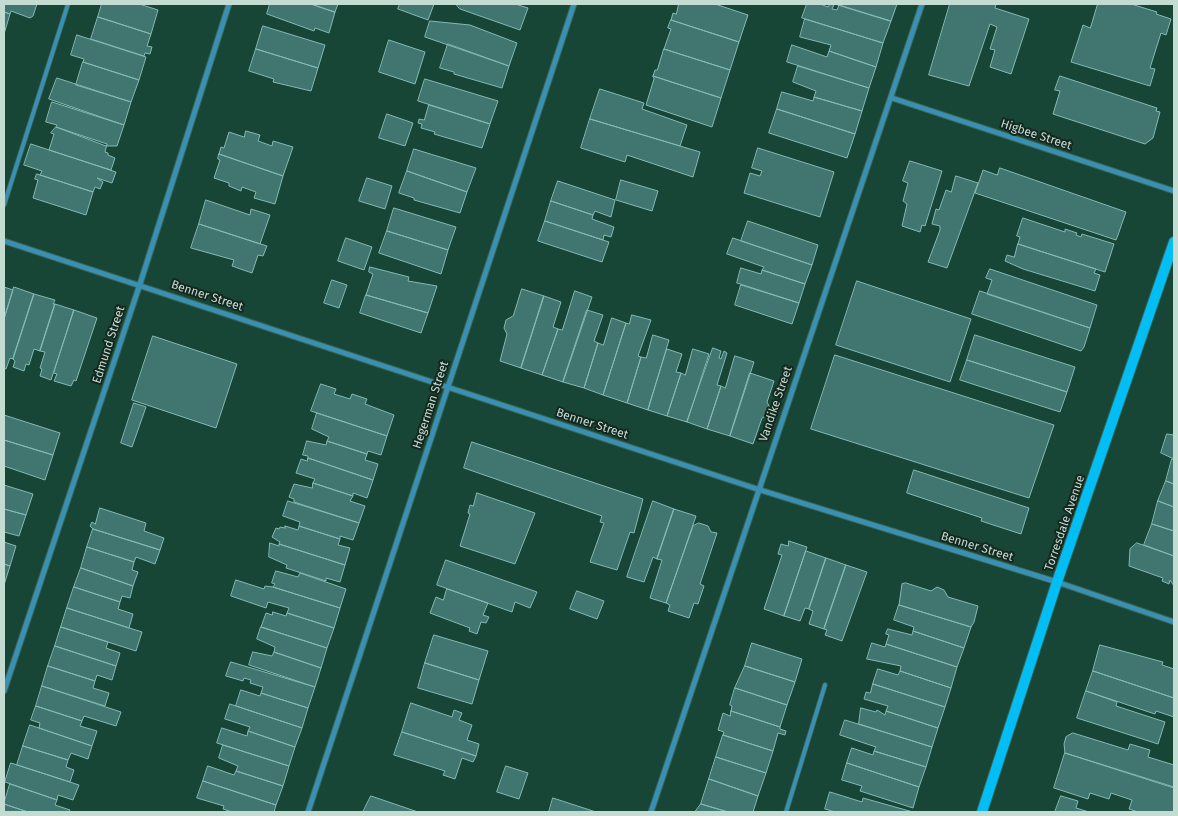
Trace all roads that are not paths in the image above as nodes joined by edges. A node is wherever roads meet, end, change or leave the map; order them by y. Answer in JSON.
{"nodes":[{"id":1,"x":68,"y":4,"type":"edge"},
{"id":2,"x":229,"y":4,"type":"edge"},
{"id":3,"x":574,"y":4,"type":"edge"},
{"id":4,"x":922,"y":4,"type":"edge"},
{"id":5,"x":892,"y":98,"type":"junction"},
{"id":6,"x":1174,"y":191,"type":"edge"},
{"id":7,"x":4,"y":205,"type":"edge"},
{"id":8,"x":4,"y":241,"type":"edge"},
{"id":9,"x":1174,"y":242,"type":"edge"},
{"id":10,"x":140,"y":284,"type":"junction"},
{"id":11,"x":448,"y":386,"type":"junction"},
{"id":12,"x":758,"y":489,"type":"junction"},
{"id":13,"x":1057,"y":582,"type":"junction"},
{"id":14,"x":1174,"y":622,"type":"edge"},
{"id":15,"x":825,"y":685,"type":"dead end"},
{"id":16,"x":4,"y":691,"type":"edge"},
{"id":17,"x":308,"y":812,"type":"edge"},
{"id":18,"x":651,"y":812,"type":"edge"},
{"id":19,"x":786,"y":812,"type":"edge"},
{"id":20,"x":982,"y":812,"type":"edge"}],
"edges":[{"from":1,"to":7,"type":"lane"},
{"from":2,"to":10,"type":"street","name":"Edmund Street"},
{"from":3,"to":11,"type":"street","name":"Hegerman Street"},
{"from":4,"to":5,"type":"street","name":"Vandike Street"},
{"from":5,"to":6,"type":"street","name":"Higbee Street"},
{"from":5,"to":12,"type":"street","name":"Vandike Street"},
{"from":8,"to":10,"type":"street","name":"Benner Street"},
{"from":9,"to":13,"type":"street","name":"Torresdale Avenue"},
{"from":10,"to":11,"type":"street","name":"Benner Street"},
{"from":10,"to":16,"type":"street","name":"Edmund Street"},
{"from":11,"to":12,"type":"street","name":"Benner Street"},
{"from":11,"to":17,"type":"street","name":"Hegerman Street"},
{"from":12,"to":13,"type":"street","name":"Benner Street"},
{"from":12,"to":18,"type":"street","name":"Vandike Street"},
{"from":13,"to":14,"type":"street","name":"Benner Street"},
{"from":13,"to":20,"type":"street","name":"Torresdale Avenue"},
{"from":15,"to":19,"type":"lane"}]}
